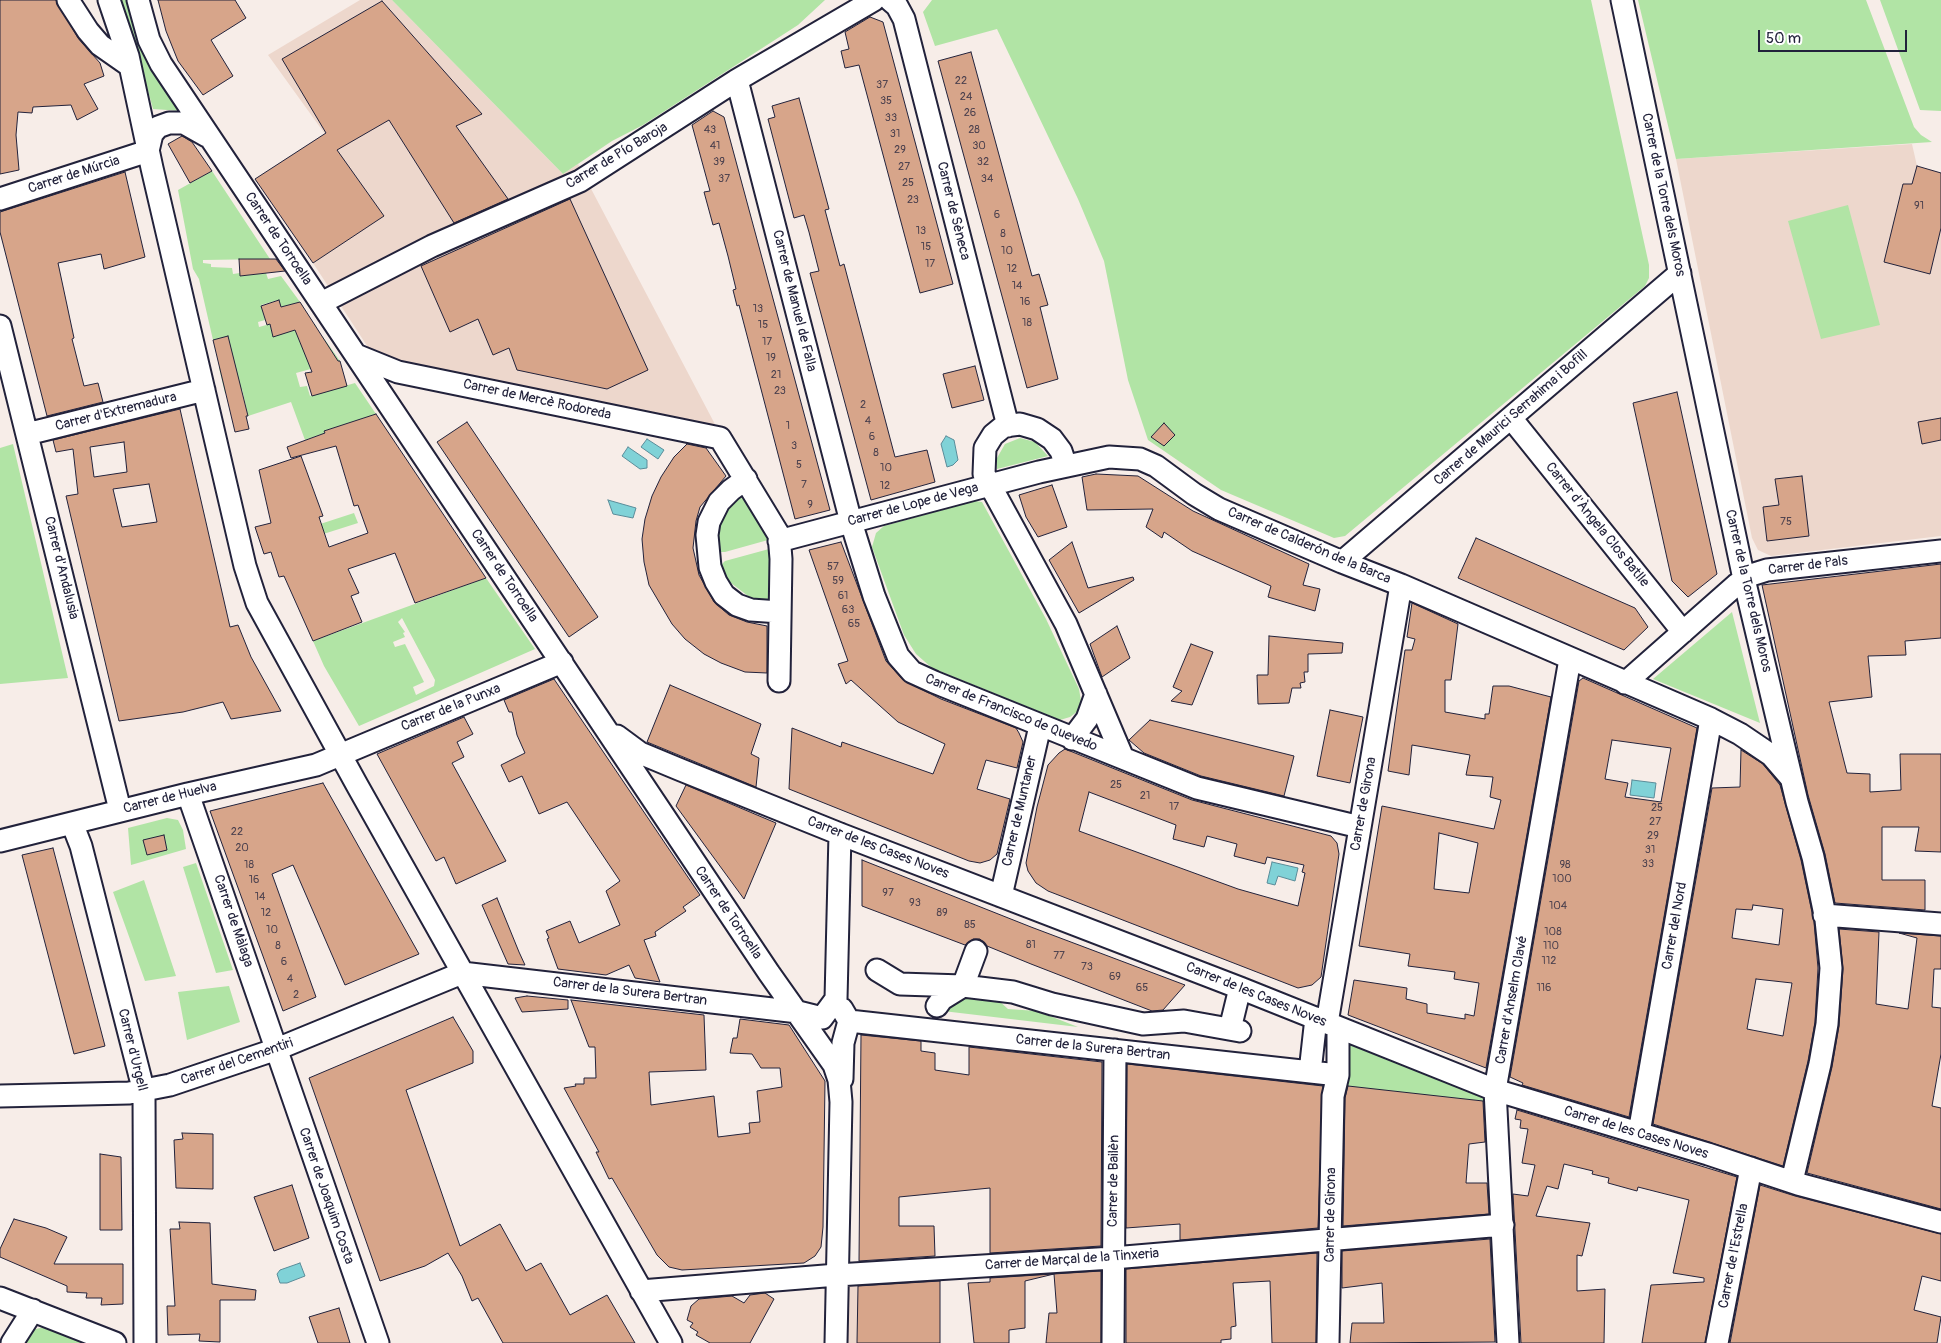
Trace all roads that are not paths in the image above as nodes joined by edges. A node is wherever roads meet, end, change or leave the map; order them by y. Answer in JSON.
{"nodes":[{"id":1,"x":68,"y":0,"type":"edge"},
{"id":2,"x":109,"y":0,"type":"edge"},
{"id":3,"x":138,"y":0,"type":"edge"},
{"id":4,"x":890,"y":0,"type":"edge"},
{"id":5,"x":1622,"y":0,"type":"edge"},
{"id":6,"x":864,"y":2,"type":"edge"},
{"id":7,"x":130,"y":66,"type":"junction"},
{"id":8,"x":737,"y":80,"type":"junction"},
{"id":9,"x":211,"y":139,"type":"junction"},
{"id":10,"x":148,"y":151,"type":"junction"},
{"id":11,"x":0,"y":200,"type":"edge"},
{"id":12,"x":1680,"y":272,"type":"junction"},
{"id":13,"x":321,"y":303,"type":"junction"},
{"id":14,"x":0,"y":326,"type":"edge"},
{"id":15,"x":356,"y":355,"type":"junction"},
{"id":16,"x":204,"y":390,"type":"junction"},
{"id":17,"x":1511,"y":418,"type":"junction"},
{"id":18,"x":1008,"y":426,"type":"junction"},
{"id":19,"x":27,"y":434,"type":"junction"},
{"id":20,"x":1066,"y":466,"type":"junction"},
{"id":21,"x":746,"y":479,"type":"junction"},
{"id":22,"x":990,"y":485,"type":"junction"},
{"id":23,"x":851,"y":522,"type":"junction"},
{"id":24,"x":779,"y":541,"type":"junction"},
{"id":25,"x":1941,"y":551,"type":"edge"},
{"id":26,"x":1342,"y":562,"type":"junction"},
{"id":27,"x":1744,"y":579,"type":"junction"},
{"id":28,"x":1402,"y":585,"type":"junction"},
{"id":29,"x":780,"y":612,"type":"junction"},
{"id":30,"x":1684,"y":632,"type":"junction"},
{"id":31,"x":1570,"y":659,"type":"junction"},
{"id":32,"x":562,"y":662,"type":"junction"},
{"id":33,"x":779,"y":681,"type":"dead end"},
{"id":34,"x":1625,"y":683,"type":"junction"},
{"id":35,"x":1096,"y":694,"type":"junction"},
{"id":36,"x":595,"y":712,"type":"junction"},
{"id":37,"x":1711,"y":719,"type":"junction"},
{"id":38,"x":1040,"y":726,"type":"junction"},
{"id":39,"x":1072,"y":739,"type":"junction"},
{"id":40,"x":340,"y":754,"type":"junction"},
{"id":41,"x":1123,"y":758,"type":"junction"},
{"id":42,"x":1792,"y":778,"type":"junction"},
{"id":43,"x":188,"y":794,"type":"junction"},
{"id":44,"x":120,"y":810,"type":"junction"},
{"id":45,"x":72,"y":823,"type":"junction"},
{"id":46,"x":1360,"y":827,"type":"junction"},
{"id":47,"x":840,"y":834,"type":"junction"},
{"id":48,"x":0,"y":841,"type":"edge"},
{"id":49,"x":1001,"y":896,"type":"junction"},
{"id":50,"x":1824,"y":915,"type":"junction"},
{"id":51,"x":1941,"y":924,"type":"edge"},
{"id":52,"x":976,"y":951,"type":"dead end"},
{"id":53,"x":877,"y":970,"type":"dead end"},
{"id":54,"x":462,"y":973,"type":"junction"},
{"id":55,"x":963,"y":986,"type":"junction"},
{"id":56,"x":1240,"y":988,"type":"junction"},
{"id":57,"x":836,"y":999,"type":"junction"},
{"id":58,"x":937,"y":1006,"type":"dead end"},
{"id":59,"x":798,"y":1012,"type":"junction"},
{"id":60,"x":849,"y":1020,"type":"junction"},
{"id":61,"x":1327,"y":1023,"type":"junction"},
{"id":62,"x":277,"y":1049,"type":"junction"},
{"id":63,"x":1115,"y":1050,"type":"junction"},
{"id":64,"x":1310,"y":1072,"type":"junction"},
{"id":65,"x":1338,"y":1075,"type":"junction"},
{"id":66,"x":1495,"y":1090,"type":"junction"},
{"id":67,"x":144,"y":1092,"type":"junction"},
{"id":68,"x":0,"y":1096,"type":"edge"},
{"id":69,"x":841,"y":1102,"type":"junction"},
{"id":70,"x":1639,"y":1133,"type":"junction"},
{"id":71,"x":1751,"y":1168,"type":"junction"},
{"id":72,"x":1792,"y":1182,"type":"junction"},
{"id":73,"x":1941,"y":1222,"type":"edge"},
{"id":74,"x":1503,"y":1225,"type":"junction"},
{"id":75,"x":1330,"y":1240,"type":"junction"},
{"id":76,"x":1113,"y":1258,"type":"junction"},
{"id":77,"x":837,"y":1275,"type":"junction"},
{"id":78,"x":641,"y":1291,"type":"junction"},
{"id":79,"x":0,"y":1298,"type":"edge"},
{"id":80,"x":32,"y":1310,"type":"junction"},
{"id":81,"x":12,"y":1343,"type":"edge"},
{"id":82,"x":115,"y":1343,"type":"edge"},
{"id":83,"x":145,"y":1343,"type":"edge"},
{"id":84,"x":378,"y":1343,"type":"edge"},
{"id":85,"x":671,"y":1343,"type":"edge"},
{"id":86,"x":836,"y":1343,"type":"edge"},
{"id":87,"x":1113,"y":1343,"type":"edge"},
{"id":88,"x":1328,"y":1343,"type":"edge"},
{"id":89,"x":1508,"y":1343,"type":"edge"},
{"id":90,"x":1717,"y":1343,"type":"edge"}],
"edges":[{"from":1,"to":7,"type":"street"},
{"from":2,"to":7,"type":"street"},
{"from":3,"to":9,"type":"street","name":"Carrer de Torroella"},
{"from":4,"to":18,"type":"street","name":"Carrer de Sèneca"},
{"from":5,"to":12,"type":"street","name":"Carrer de la Torre dels Moros"},
{"from":6,"to":8,"type":"street","name":"Carrer de Pío Baroja"},
{"from":7,"to":10,"type":"street"},
{"from":8,"to":13,"type":"street","name":"Carrer de Pío Baroja"},
{"from":8,"to":23,"type":"street","name":"Carrer de Manuel de Falla"},
{"from":9,"to":10,"type":"street","name":"Carrer de Torroella"},
{"from":9,"to":13,"type":"street","name":"Carrer de Torroella"},
{"from":10,"to":11,"type":"street","name":"Carrer de Múrcia"},
{"from":10,"to":16,"type":"street"},
{"from":12,"to":17,"type":"street","name":"Carrer de Maurici Serrahima i Bofill"},
{"from":12,"to":27,"type":"street","name":"Carrer de la Torre dels Moros"},
{"from":13,"to":15,"type":"street","name":"Carrer de Torroella"},
{"from":14,"to":19,"type":"street","name":"Carrer d'Andalusia"},
{"from":15,"to":21,"type":"street","name":"Carrer de Mercè Rodoreda"},
{"from":15,"to":32,"type":"street","name":"Carrer de Torroella"},
{"from":16,"to":19,"type":"street","name":"Carrer d'Extremadura"},
{"from":16,"to":40,"type":"street"},
{"from":17,"to":26,"type":"street","name":"Carrer de Maurici Serrahima i Bofill"},
{"from":17,"to":30,"type":"street","name":"Carrer d'Àngela Clos Batlle"},
{"from":18,"to":20,"type":"street"},
{"from":18,"to":22,"type":"street","name":"Carrer de Lope de Vega"},
{"from":19,"to":44,"type":"street","name":"Carrer d'Andalusia"},
{"from":20,"to":22,"type":"street","name":"Carrer de Calderón de la Barca"},
{"from":20,"to":26,"type":"street","name":"Carrer de Calderón de la Barca"},
{"from":21,"to":24,"type":"street"},
{"from":21,"to":29,"type":"street"},
{"from":22,"to":23,"type":"street","name":"Carrer de Lope de Vega"},
{"from":22,"to":35,"type":"street","name":"Carrer de Francisco de Quevedo"},
{"from":23,"to":24,"type":"street","name":"Carrer de Lope de Vega"},
{"from":23,"to":38,"type":"street","name":"Carrer de Francisco de Quevedo"},
{"from":24,"to":29,"type":"street"},
{"from":25,"to":27,"type":"street","name":"Carrer de Pals"},
{"from":26,"to":28,"type":"street","name":"Carrer de Calderón de la Barca"},
{"from":27,"to":30,"type":"street","name":"Carrer de Pals"},
{"from":27,"to":42,"type":"street","name":"Carrer de la Torre dels Moros"},
{"from":28,"to":31,"type":"street","name":"Carrer de Calderón de la Barca"},
{"from":28,"to":46,"type":"street","name":"Carrer de Girona"},
{"from":29,"to":33,"type":"street"},
{"from":30,"to":34,"type":"street","name":"Carrer de Pals"},
{"from":31,"to":34,"type":"street","name":"Carrer de Calderón de la Barca"},
{"from":31,"to":66,"type":"street","name":"Carrer d'Anselm Clavé"},
{"from":32,"to":36,"type":"street","name":"Carrer de Torroella"},
{"from":32,"to":40,"type":"street","name":"Carrer de la Punxa"},
{"from":34,"to":37,"type":"street","name":"Carrer de Calderón de la Barca"},
{"from":35,"to":39,"type":"street"},
{"from":35,"to":41,"type":"street","name":"Carrer de Francisco de Quevedo"},
{"from":36,"to":47,"type":"street","name":"Carrer de les Cases Noves"},
{"from":36,"to":59,"type":"street","name":"Carrer de Torroella"},
{"from":37,"to":42,"type":"street","name":"Carrer de Calderón de la Barca"},
{"from":37,"to":70,"type":"street","name":"Carrer del Nord"},
{"from":38,"to":39,"type":"street","name":"Carrer de Francisco de Quevedo"},
{"from":38,"to":49,"type":"street","name":"Carrer de Muntaner"},
{"from":39,"to":41,"type":"street","name":"Carrer de Francisco de Quevedo"},
{"from":40,"to":43,"type":"street","name":"Carrer de Huelva"},
{"from":40,"to":54,"type":"street"},
{"from":41,"to":46,"type":"street","name":"Carrer de Francisco de Quevedo"},
{"from":42,"to":50,"type":"street","name":"Carrer de la Torre dels Moros"},
{"from":43,"to":44,"type":"street","name":"Carrer de Huelva"},
{"from":43,"to":62,"type":"street","name":"Carrer de Màlaga"},
{"from":44,"to":45,"type":"street","name":"Carrer de Huelva"},
{"from":45,"to":48,"type":"street","name":"Carrer de Huelva"},
{"from":45,"to":67,"type":"street","name":"Carrer d'Urgell"},
{"from":46,"to":61,"type":"street","name":"Carrer de Girona"},
{"from":47,"to":49,"type":"street","name":"Carrer de les Cases Noves"},
{"from":47,"to":57,"type":"street"},
{"from":49,"to":56,"type":"street","name":"Carrer de les Cases Noves"},
{"from":50,"to":51,"type":"street"},
{"from":50,"to":72,"type":"street","name":"Carrer de la Torre dels Moros"},
{"from":52,"to":55,"type":"street"},
{"from":53,"to":55,"type":"street"},
{"from":54,"to":59,"type":"street","name":"Carrer de la Surera Bertran"},
{"from":54,"to":62,"type":"street","name":"Carrer del Cementiri"},
{"from":54,"to":78,"type":"street"},
{"from":55,"to":56,"type":"street"},
{"from":55,"to":58,"type":"street"},
{"from":56,"to":61,"type":"street","name":"Carrer de les Cases Noves"},
{"from":57,"to":59,"type":"street"},
{"from":57,"to":60,"type":"street"},
{"from":59,"to":69,"type":"street","name":"Carrer de Torroella"},
{"from":60,"to":63,"type":"street","name":"Carrer de la Surera Bertran"},
{"from":60,"to":69,"type":"street","name":"Carrer de Torroella"},
{"from":61,"to":64,"type":"street"},
{"from":61,"to":65,"type":"street","name":"Carrer de Girona"},
{"from":61,"to":66,"type":"street","name":"Carrer de les Cases Noves"},
{"from":62,"to":67,"type":"street","name":"Carrer del Cementiri"},
{"from":62,"to":84,"type":"street","name":"Carrer de Joaquim Costa"},
{"from":63,"to":64,"type":"street","name":"Carrer de la Surera Bertran"},
{"from":63,"to":76,"type":"street","name":"Carrer de Bailèn"},
{"from":64,"to":65,"type":"street","name":"Carrer de la Surera Bertran"},
{"from":65,"to":75,"type":"street","name":"Carrer de Girona"},
{"from":66,"to":70,"type":"street","name":"Carrer de les Cases Noves"},
{"from":66,"to":74,"type":"street","name":"Carrer d'Anselm Clavé"},
{"from":67,"to":68,"type":"street","name":"Carrer del Cementiri"},
{"from":67,"to":83,"type":"street","name":"Carrer d'Urgell"},
{"from":69,"to":77,"type":"street","name":"Carrer de Torroella"},
{"from":70,"to":71,"type":"street","name":"Carrer de les Cases Noves"},
{"from":71,"to":72,"type":"street","name":"Carrer de les Cases Noves"},
{"from":71,"to":90,"type":"street","name":"Carrer de l'Estrella"},
{"from":72,"to":73,"type":"street","name":"Carrer de les Cases Noves"},
{"from":74,"to":75,"type":"street","name":"Carrer de Marçal de la Tinxeria"},
{"from":74,"to":89,"type":"street","name":"Carrer d'Anselm Clavé"},
{"from":75,"to":76,"type":"street","name":"Carrer de Marçal de la Tinxeria"},
{"from":75,"to":88,"type":"street","name":"Carrer de Girona"},
{"from":76,"to":77,"type":"street","name":"Carrer de Marçal de la Tinxeria"},
{"from":76,"to":87,"type":"street","name":"Carrer de Bailèn"},
{"from":77,"to":78,"type":"street","name":"Carrer de Marçal de la Tinxeria"},
{"from":77,"to":86,"type":"street","name":"Carrer de Torroella"},
{"from":78,"to":85,"type":"street"},
{"from":79,"to":80,"type":"street"},
{"from":80,"to":81,"type":"street"},
{"from":80,"to":82,"type":"street"}]}
